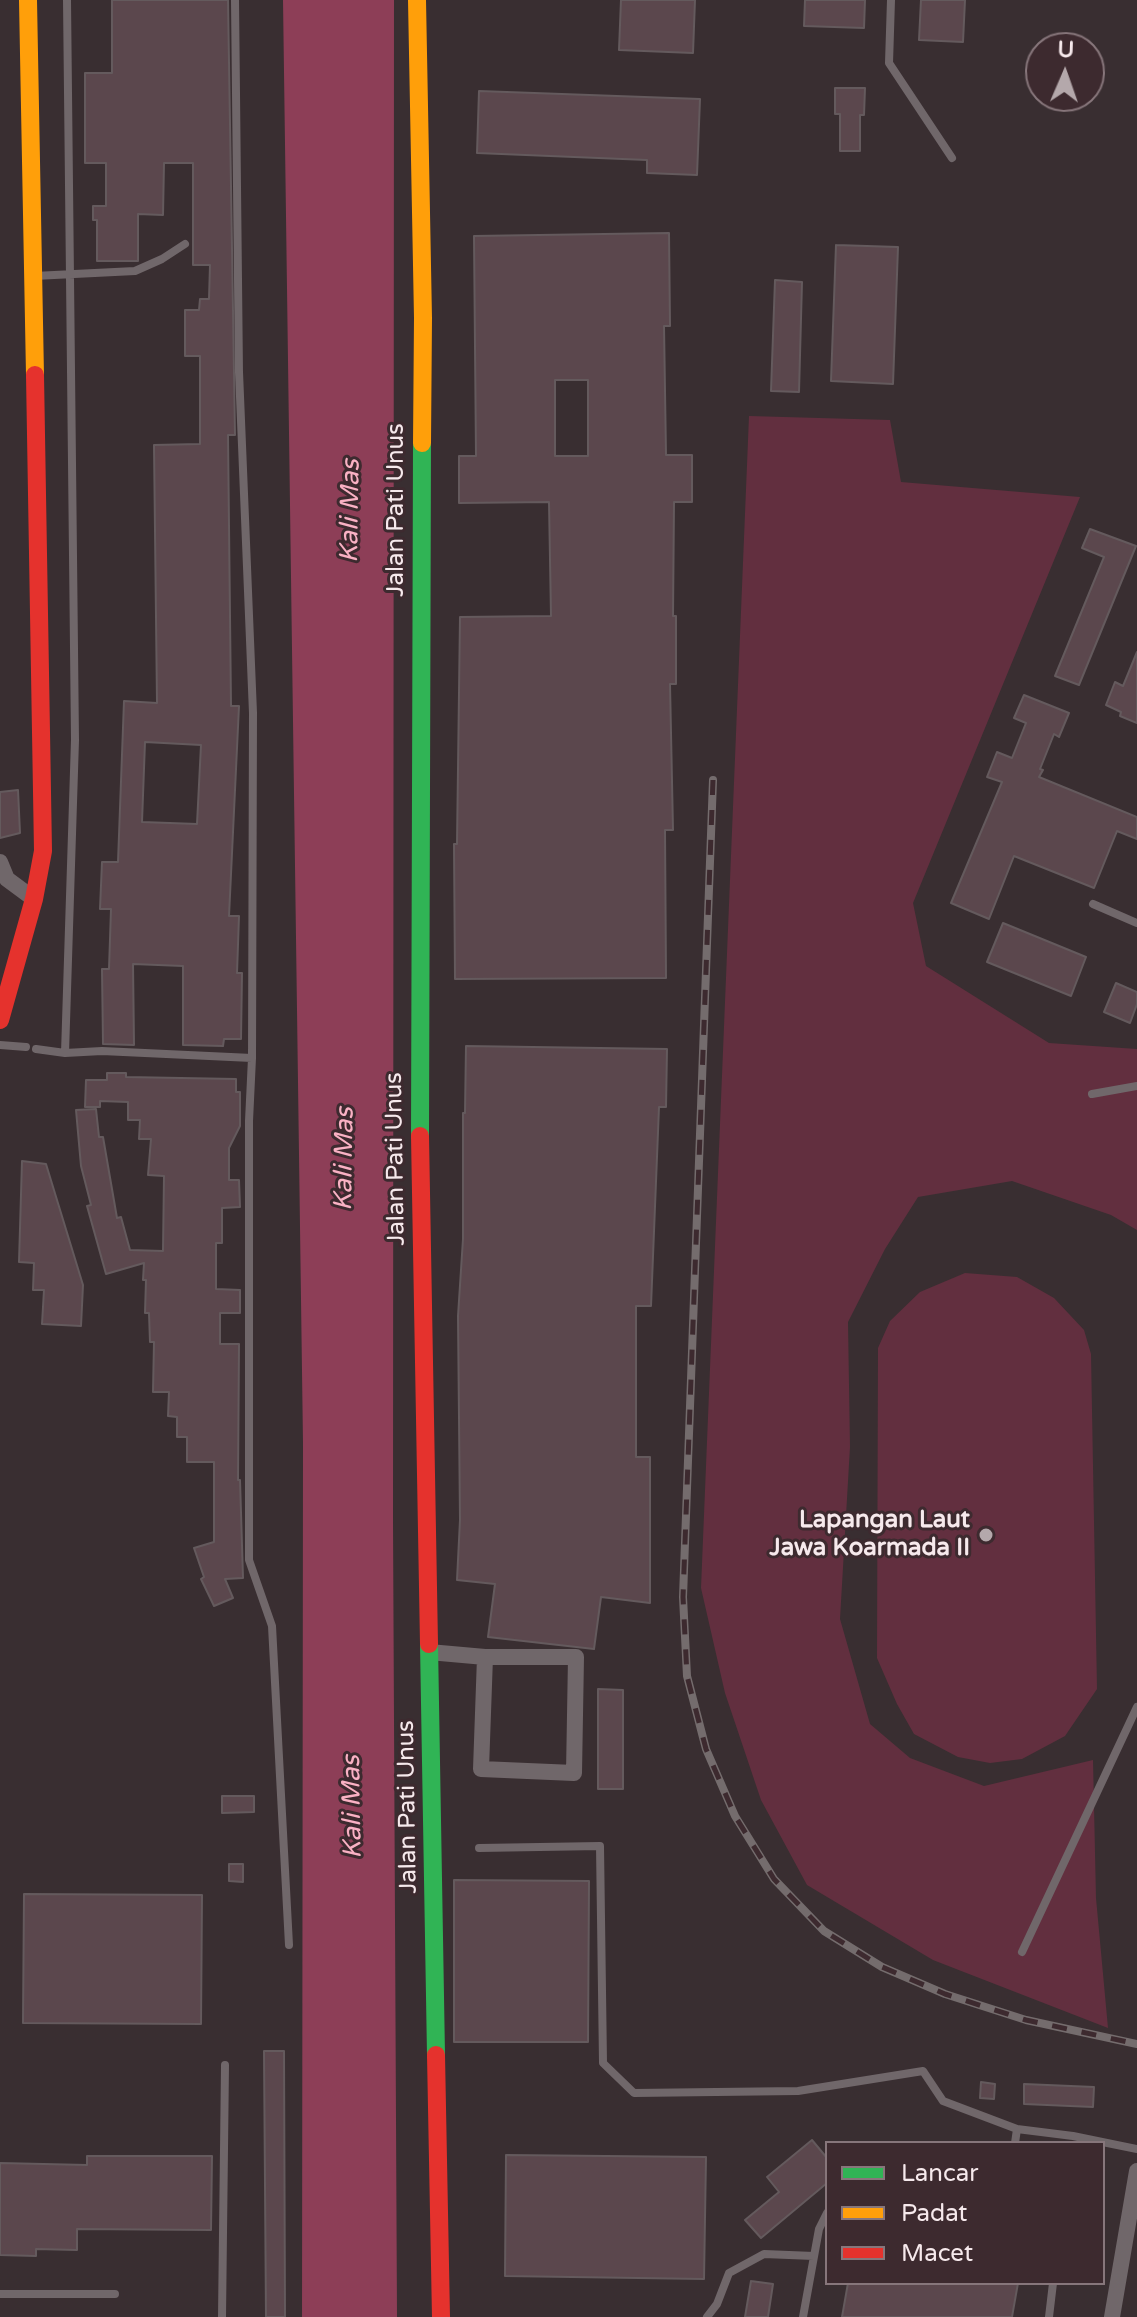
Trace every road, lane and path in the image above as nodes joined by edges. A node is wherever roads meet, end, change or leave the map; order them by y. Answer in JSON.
{"nodes":[{"id":1,"x":28,"y":0,"type":"edge"},
{"id":2,"x":67,"y":0,"type":"edge"},
{"id":3,"x":235,"y":0,"type":"edge"},
{"id":4,"x":417,"y":0,"type":"edge"},
{"id":5,"x":891,"y":0,"type":"edge"},
{"id":6,"x":952,"y":158,"type":"dead end"},
{"id":7,"x":185,"y":244,"type":"dead end"},
{"id":8,"x":31,"y":276,"type":"junction"},
{"id":9,"x":70,"y":276,"type":"junction"},
{"id":10,"x":0,"y":862,"type":"edge"},
{"id":11,"x":34,"y":899,"type":"junction"},
{"id":12,"x":1093,"y":904,"type":"dead end"},
{"id":13,"x":1137,"y":923,"type":"edge"},
{"id":14,"x":0,"y":1020,"type":"edge"},
{"id":15,"x":0,"y":1045,"type":"edge"},
{"id":16,"x":26,"y":1047,"type":"dead end"},
{"id":17,"x":36,"y":1049,"type":"dead end"},
{"id":18,"x":65,"y":1053,"type":"junction"},
{"id":19,"x":252,"y":1058,"type":"junction"},
{"id":20,"x":1137,"y":1086,"type":"edge"},
{"id":21,"x":1092,"y":1094,"type":"dead end"},
{"id":22,"x":429,"y":1652,"type":"junction"},
{"id":23,"x":485,"y":1657,"type":"junction"},
{"id":24,"x":1137,"y":1707,"type":"edge"},
{"id":25,"x":479,"y":1848,"type":"dead end"},
{"id":26,"x":289,"y":1945,"type":"dead end"},
{"id":27,"x":1022,"y":1952,"type":"dead end"},
{"id":28,"x":225,"y":2065,"type":"dead end"},
{"id":29,"x":1017,"y":2129,"type":"junction"},
{"id":30,"x":1072,"y":2139,"type":"edge"},
{"id":31,"x":1015,"y":2141,"type":"edge"},
{"id":32,"x":1105,"y":2144,"type":"edge"},
{"id":33,"x":1137,"y":2149,"type":"edge"},
{"id":34,"x":1137,"y":2171,"type":"edge"},
{"id":35,"x":825,"y":2217,"type":"edge"},
{"id":36,"x":1134,"y":2217,"type":"edge"},
{"id":37,"x":814,"y":2256,"type":"junction"},
{"id":38,"x":1053,"y":2285,"type":"edge"},
{"id":39,"x":0,"y":2294,"type":"edge"},
{"id":40,"x":115,"y":2294,"type":"dead end"},
{"id":41,"x":222,"y":2317,"type":"edge"},
{"id":42,"x":441,"y":2317,"type":"edge"},
{"id":43,"x":707,"y":2317,"type":"edge"},
{"id":44,"x":803,"y":2317,"type":"edge"},
{"id":45,"x":1049,"y":2317,"type":"edge"},
{"id":46,"x":1112,"y":2317,"type":"edge"}],
"edges":[{"from":1,"to":8,"type":"street"},
{"from":2,"to":9,"type":"lane"},
{"from":3,"to":19,"type":"lane"},
{"from":4,"to":22,"type":"street","name":"Jalan Pati Unus"},
{"from":5,"to":6,"type":"lane"},
{"from":7,"to":9,"type":"lane"},
{"from":8,"to":9,"type":"lane"},
{"from":8,"to":11,"type":"street"},
{"from":9,"to":18,"type":"lane"},
{"from":10,"to":11,"type":"street"},
{"from":11,"to":14,"type":"street"},
{"from":12,"to":13,"type":"lane"},
{"from":15,"to":16,"type":"lane"},
{"from":17,"to":18,"type":"lane"},
{"from":18,"to":19,"type":"lane"},
{"from":19,"to":26,"type":"lane"},
{"from":20,"to":21,"type":"lane"},
{"from":22,"to":23,"type":"street"},
{"from":22,"to":42,"type":"street","name":"Jalan Pati Unus"},
{"from":23,"to":23,"type":"street"},
{"from":24,"to":27,"type":"lane"},
{"from":25,"to":29,"type":"lane"},
{"from":28,"to":41,"type":"lane"},
{"from":29,"to":30,"type":"lane"},
{"from":29,"to":31,"type":"lane"},
{"from":32,"to":33,"type":"lane"},
{"from":34,"to":36,"type":"street"},
{"from":35,"to":37,"type":"lane"},
{"from":36,"to":46,"type":"street"},
{"from":37,"to":43,"type":"lane"},
{"from":37,"to":44,"type":"lane"},
{"from":38,"to":45,"type":"lane"},
{"from":39,"to":40,"type":"lane"}]}
